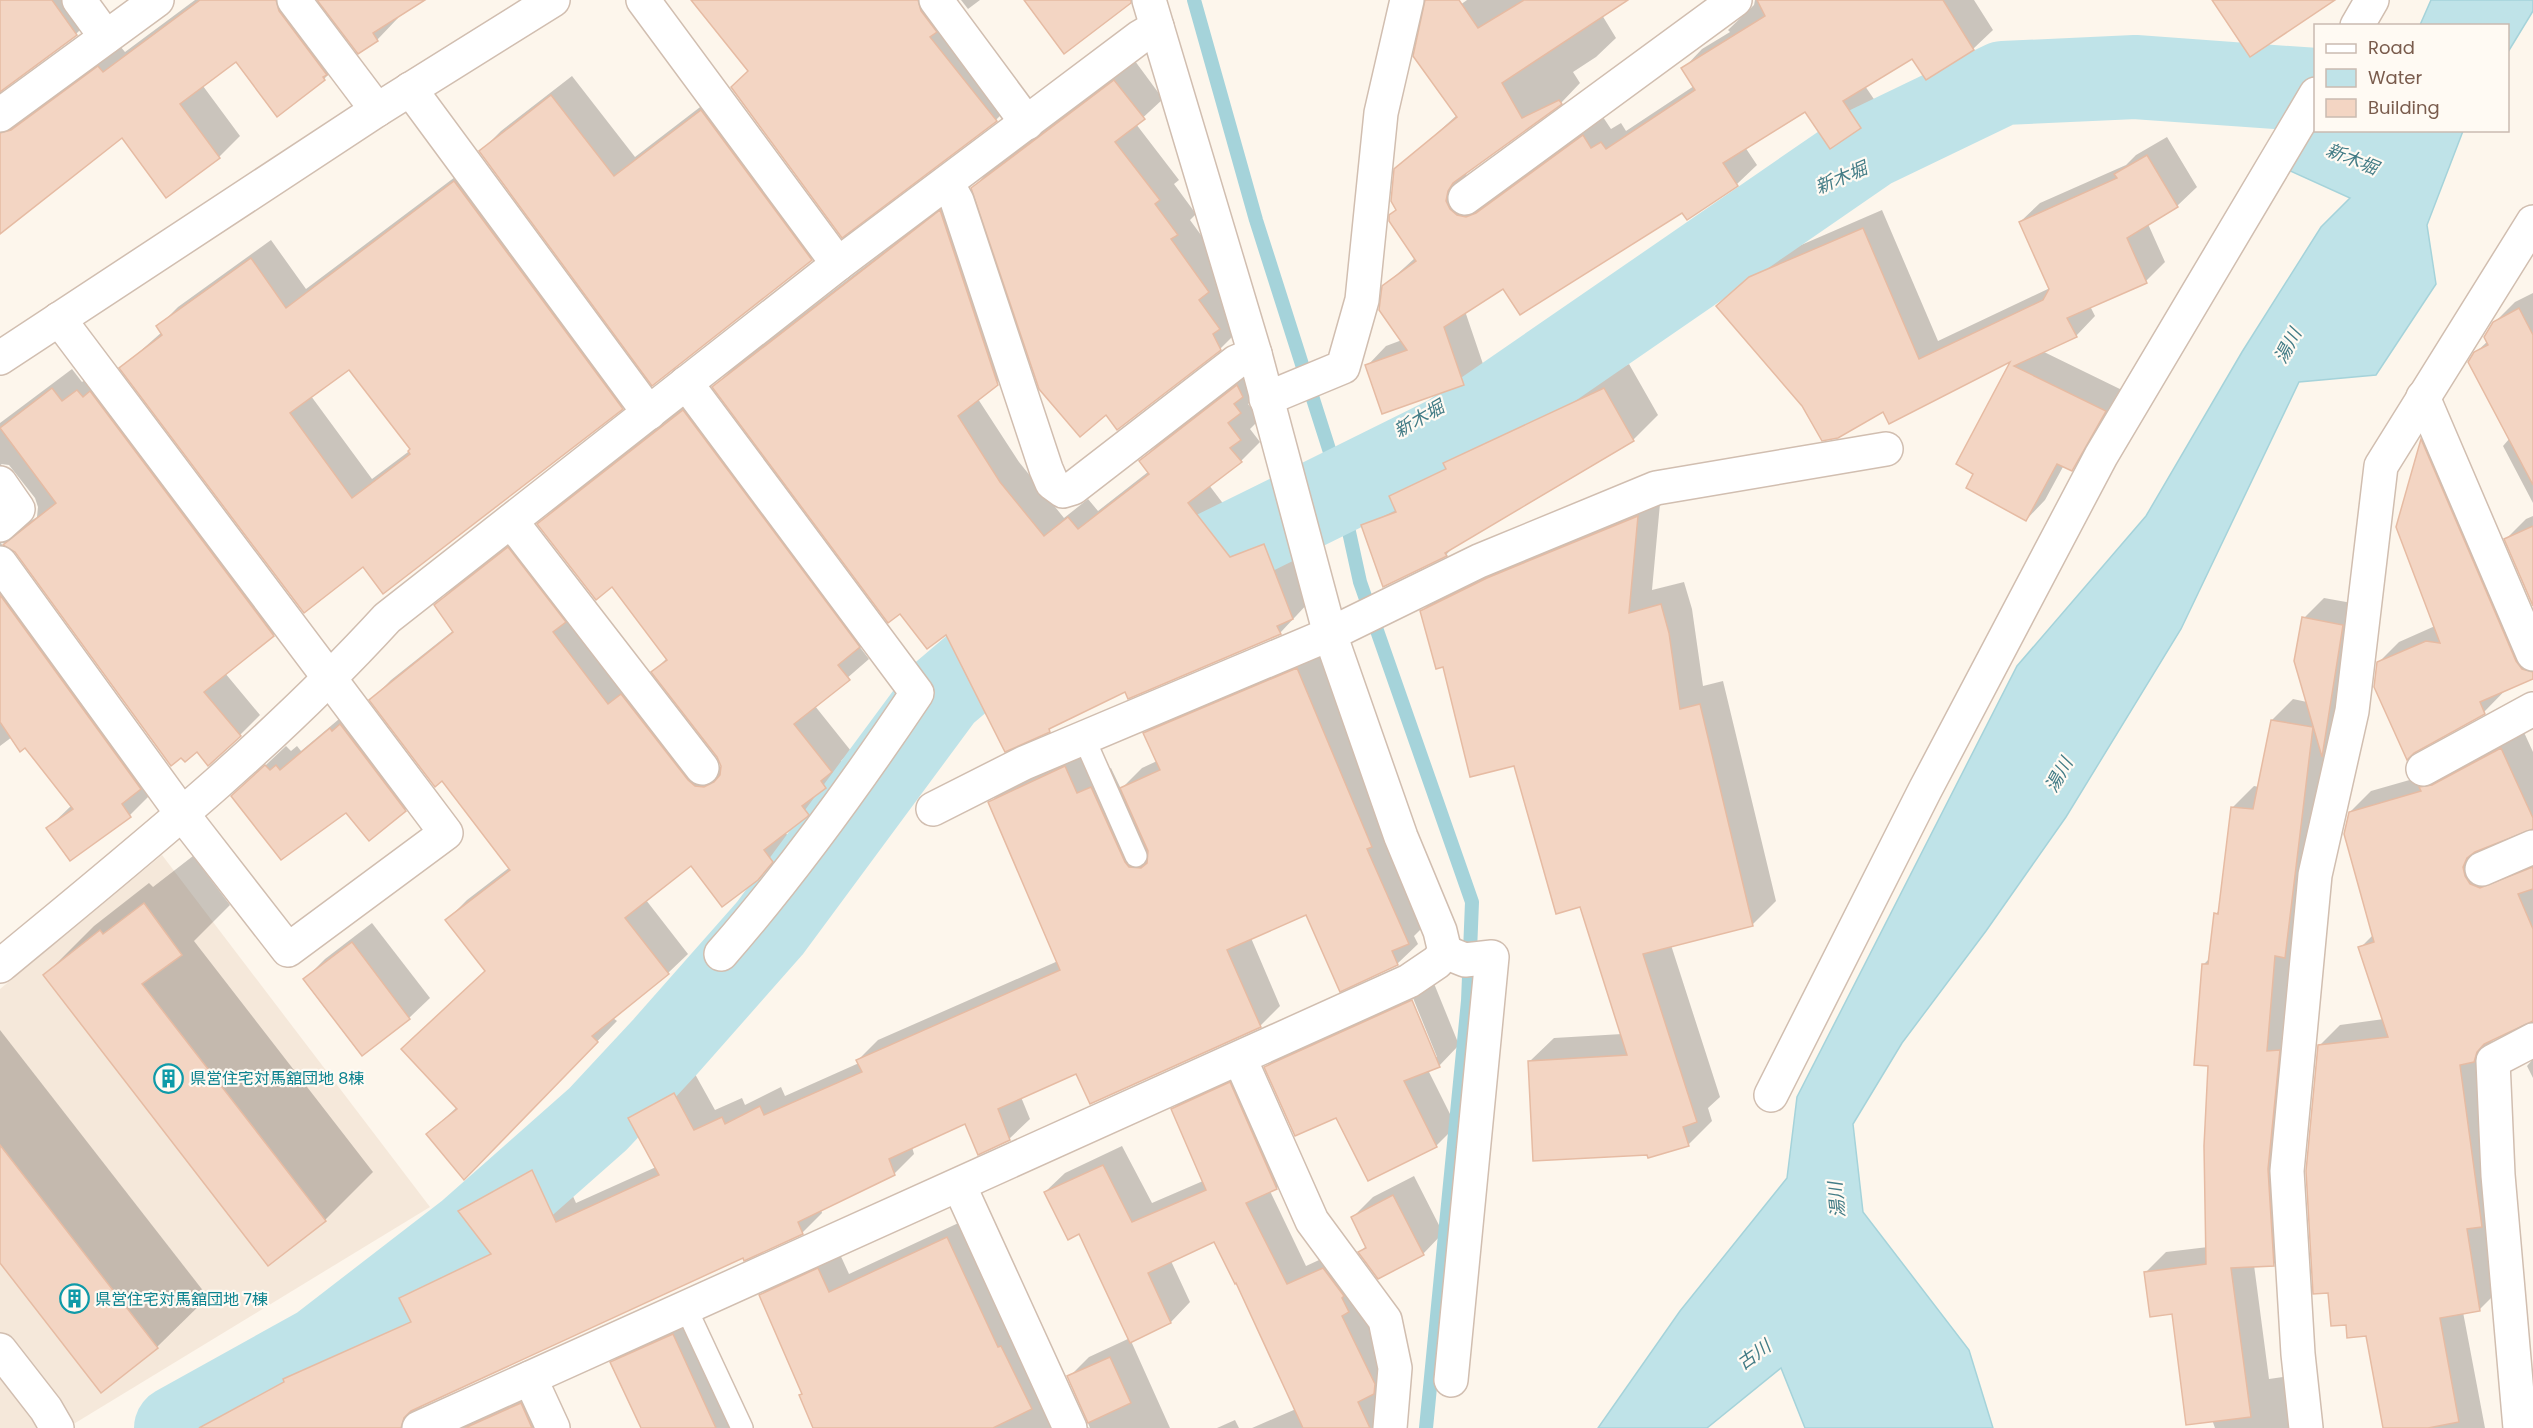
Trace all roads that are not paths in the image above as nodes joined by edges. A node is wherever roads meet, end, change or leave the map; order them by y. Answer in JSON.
{"nodes":[{"id":1,"x":79,"y":0,"type":"edge"},
{"id":2,"x":158,"y":0,"type":"edge"},
{"id":3,"x":294,"y":0,"type":"edge"},
{"id":4,"x":553,"y":0,"type":"edge"},
{"id":5,"x":643,"y":0,"type":"edge"},
{"id":6,"x":936,"y":0,"type":"edge"},
{"id":7,"x":1407,"y":0,"type":"edge"},
{"id":8,"x":1735,"y":0,"type":"edge"},
{"id":9,"x":2372,"y":0,"type":"edge"},
{"id":10,"x":1153,"y":14,"type":"edge"},
{"id":11,"x":2358,"y":24,"type":"edge"},
{"id":12,"x":106,"y":37,"type":"junction"},
{"id":13,"x":410,"y":89,"type":"junction"},
{"id":14,"x":2314,"y":97,"type":"edge"},
{"id":15,"x":377,"y":110,"type":"junction"},
{"id":16,"x":0,"y":115,"type":"edge"},
{"id":17,"x":1028,"y":123,"type":"junction"},
{"id":18,"x":947,"y":183,"type":"junction"},
{"id":19,"x":1465,"y":198,"type":"dead end"},
{"id":20,"x":2533,"y":222,"type":"edge"},
{"id":21,"x":838,"y":264,"type":"junction"},
{"id":22,"x":59,"y":319,"type":"junction"},
{"id":23,"x":1256,"y":354,"type":"junction"},
{"id":24,"x":0,"y":357,"type":"edge"},
{"id":25,"x":686,"y":383,"type":"junction"},
{"id":26,"x":1278,"y":393,"type":"junction"},
{"id":27,"x":2423,"y":397,"type":"junction"},
{"id":28,"x":649,"y":413,"type":"junction"},
{"id":29,"x":1886,"y":449,"type":"dead end"},
{"id":30,"x":0,"y":483,"type":"edge"},
{"id":31,"x":511,"y":521,"type":"junction"},
{"id":32,"x":0,"y":525,"type":"edge"},
{"id":33,"x":0,"y":563,"type":"edge"},
{"id":34,"x":1330,"y":634,"type":"junction"},
{"id":35,"x":2533,"y":654,"type":"edge"},
{"id":36,"x":330,"y":681,"type":"junction"},
{"id":37,"x":2533,"y":709,"type":"edge"},
{"id":38,"x":1084,"y":738,"type":"junction"},
{"id":39,"x":702,"y":768,"type":"dead end"},
{"id":40,"x":2423,"y":768,"type":"dead end"},
{"id":41,"x":933,"y":809,"type":"dead end"},
{"id":42,"x":183,"y":815,"type":"junction"},
{"id":43,"x":2533,"y":847,"type":"edge"},
{"id":44,"x":1136,"y":856,"type":"dead end"},
{"id":45,"x":2482,"y":869,"type":"dead end"},
{"id":46,"x":1445,"y":952,"type":"junction"},
{"id":47,"x":721,"y":954,"type":"dead end"},
{"id":48,"x":0,"y":966,"type":"edge"},
{"id":49,"x":2533,"y":1040,"type":"edge"},
{"id":50,"x":1240,"y":1059,"type":"junction"},
{"id":51,"x":1770,"y":1095,"type":"dead end"},
{"id":52,"x":959,"y":1185,"type":"junction"},
{"id":53,"x":686,"y":1308,"type":"junction"},
{"id":54,"x":0,"y":1350,"type":"edge"},
{"id":55,"x":530,"y":1378,"type":"junction"},
{"id":56,"x":1451,"y":1380,"type":"dead end"},
{"id":57,"x":57,"y":1428,"type":"edge"},
{"id":58,"x":419,"y":1428,"type":"edge"},
{"id":59,"x":553,"y":1428,"type":"edge"},
{"id":60,"x":742,"y":1428,"type":"edge"},
{"id":61,"x":1070,"y":1428,"type":"edge"},
{"id":62,"x":1390,"y":1428,"type":"edge"},
{"id":63,"x":2306,"y":1428,"type":"edge"},
{"id":64,"x":2520,"y":1428,"type":"edge"}],
"edges":[{"from":1,"to":12,"type":"street"},
{"from":2,"to":12,"type":"street"},
{"from":3,"to":15,"type":"street"},
{"from":4,"to":13,"type":"street"},
{"from":5,"to":21,"type":"street"},
{"from":6,"to":17,"type":"street"},
{"from":7,"to":26,"type":"street"},
{"from":8,"to":19,"type":"street"},
{"from":9,"to":11,"type":"street"},
{"from":10,"to":17,"type":"street"},
{"from":10,"to":23,"type":"street"},
{"from":12,"to":16,"type":"street"},
{"from":13,"to":15,"type":"street"},
{"from":13,"to":28,"type":"street"},
{"from":14,"to":51,"type":"street"},
{"from":15,"to":22,"type":"street"},
{"from":17,"to":18,"type":"street"},
{"from":18,"to":21,"type":"street"},
{"from":18,"to":23,"type":"street"},
{"from":20,"to":27,"type":"street"},
{"from":21,"to":25,"type":"street"},
{"from":22,"to":24,"type":"street"},
{"from":22,"to":36,"type":"street"},
{"from":23,"to":26,"type":"street"},
{"from":25,"to":28,"type":"street"},
{"from":25,"to":47,"type":"street"},
{"from":26,"to":34,"type":"street"},
{"from":27,"to":35,"type":"street"},
{"from":27,"to":63,"type":"street"},
{"from":28,"to":31,"type":"street"},
{"from":29,"to":34,"type":"street"},
{"from":30,"to":32,"type":"street"},
{"from":31,"to":36,"type":"street"},
{"from":31,"to":39,"type":"street"},
{"from":33,"to":42,"type":"street"},
{"from":34,"to":38,"type":"street"},
{"from":34,"to":46,"type":"street"},
{"from":36,"to":42,"type":"street"},
{"from":36,"to":42,"type":"street"},
{"from":37,"to":40,"type":"street"},
{"from":38,"to":41,"type":"street"},
{"from":38,"to":44,"type":"lane"},
{"from":42,"to":48,"type":"street"},
{"from":43,"to":45,"type":"street"},
{"from":46,"to":50,"type":"street"},
{"from":46,"to":56,"type":"street"},
{"from":49,"to":64,"type":"street"},
{"from":50,"to":52,"type":"street"},
{"from":50,"to":62,"type":"street"},
{"from":52,"to":53,"type":"street"},
{"from":52,"to":61,"type":"street"},
{"from":53,"to":55,"type":"street"},
{"from":53,"to":60,"type":"lane"},
{"from":54,"to":57,"type":"street"},
{"from":55,"to":58,"type":"street"},
{"from":55,"to":59,"type":"street"}]}
